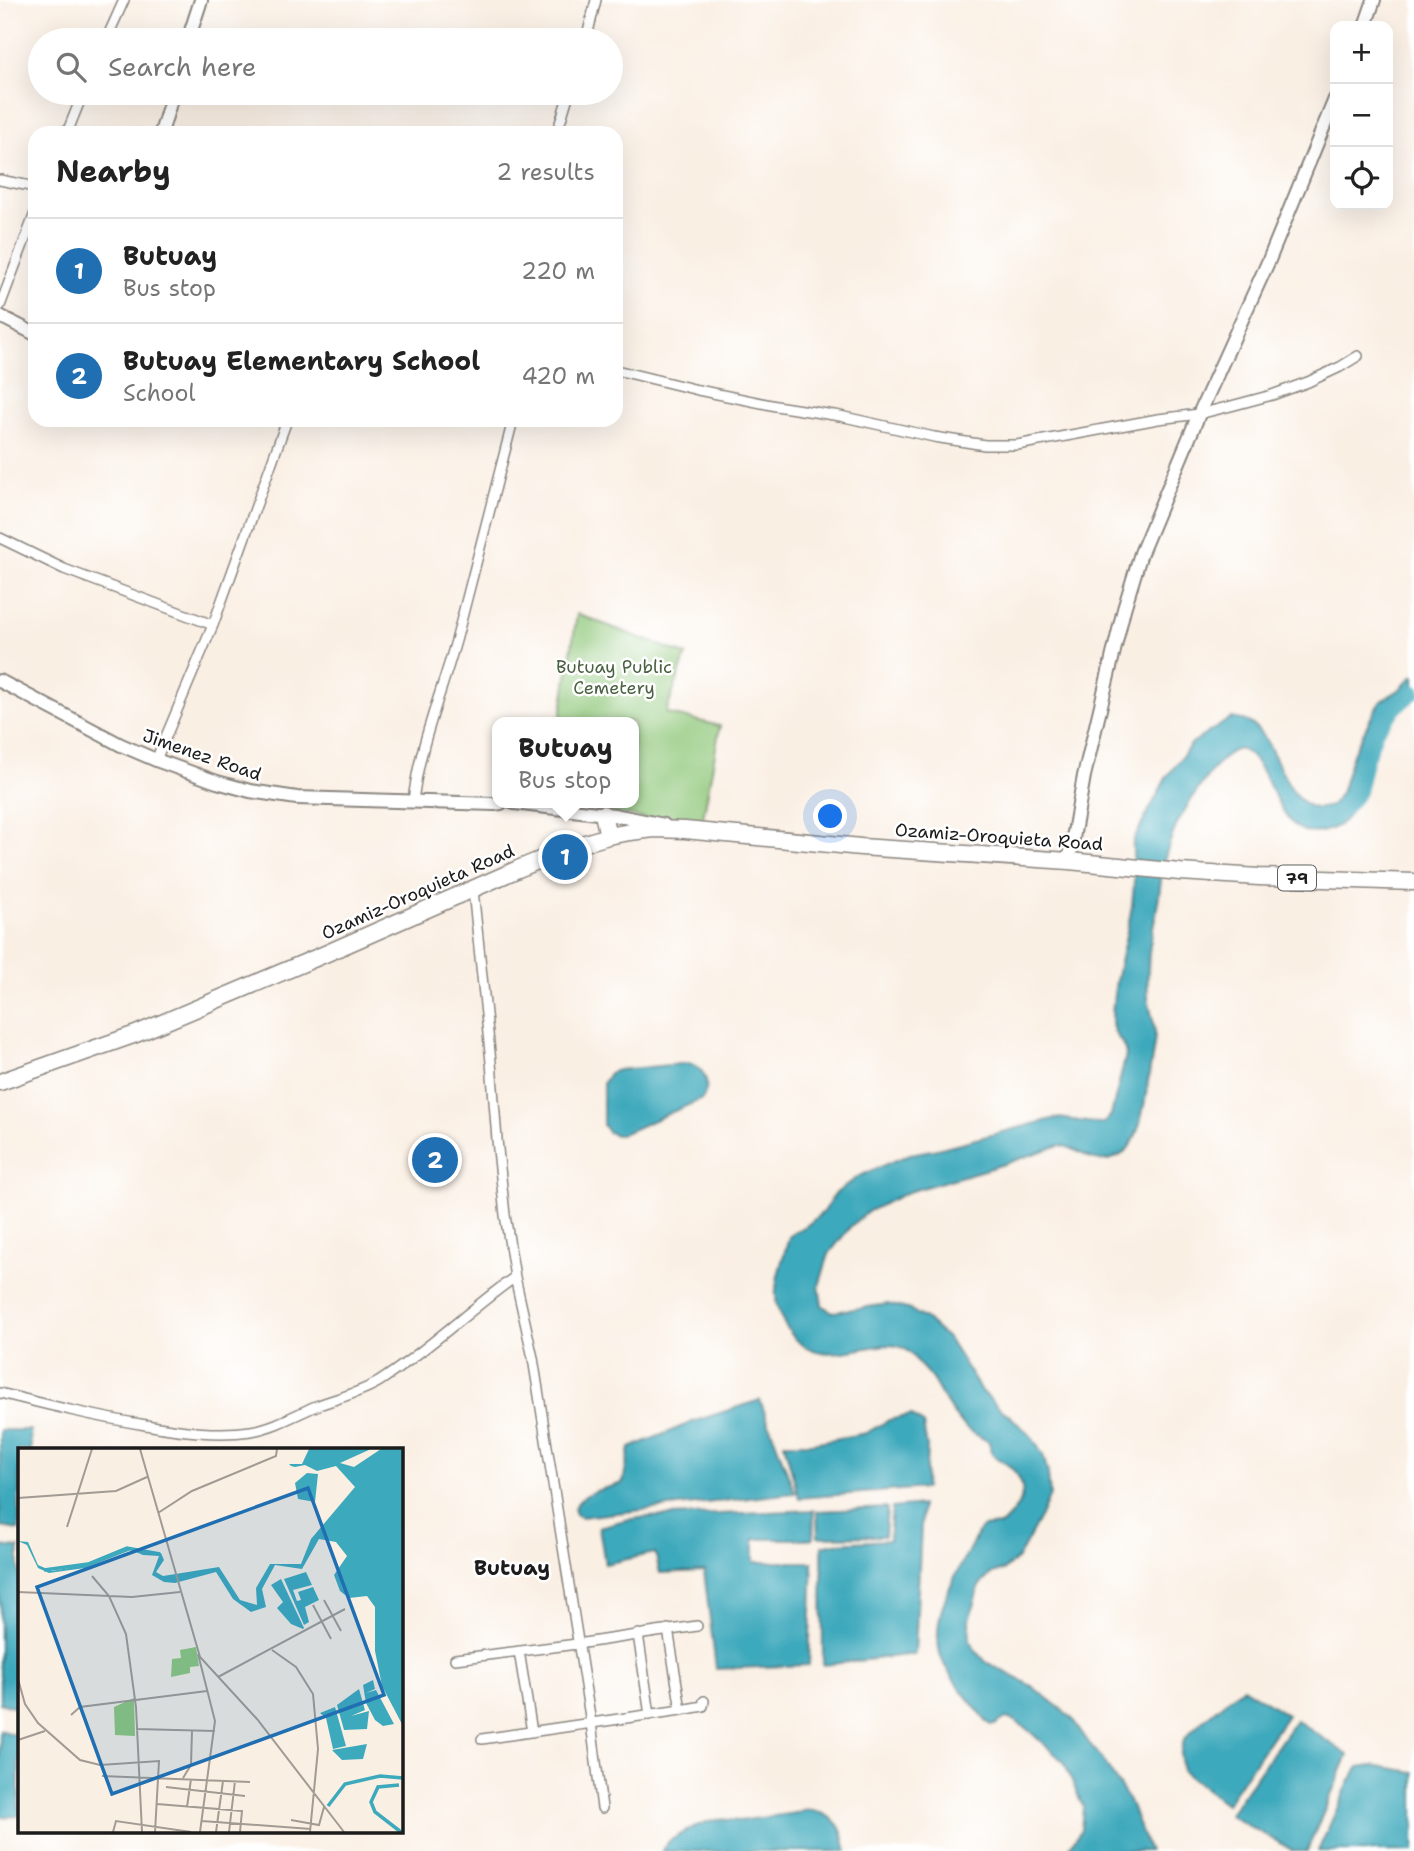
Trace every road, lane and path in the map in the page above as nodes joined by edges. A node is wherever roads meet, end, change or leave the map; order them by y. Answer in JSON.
{"nodes":[{"id":1,"x":124,"y":0,"type":"edge"},
{"id":2,"x":201,"y":0,"type":"edge"},
{"id":3,"x":596,"y":0,"type":"edge"},
{"id":4,"x":1374,"y":0,"type":"edge"},
{"id":5,"x":1367,"y":21,"type":"edge"},
{"id":6,"x":111,"y":28,"type":"edge"},
{"id":7,"x":192,"y":28,"type":"edge"},
{"id":8,"x":589,"y":28,"type":"edge"},
{"id":9,"x":78,"y":105,"type":"edge"},
{"id":10,"x":169,"y":105,"type":"edge"},
{"id":11,"x":565,"y":105,"type":"edge"},
{"id":12,"x":1330,"y":111,"type":"edge"},
{"id":13,"x":69,"y":126,"type":"edge"},
{"id":14,"x":163,"y":126,"type":"edge"},
{"id":15,"x":559,"y":126,"type":"edge"},
{"id":16,"x":0,"y":180,"type":"edge"},
{"id":17,"x":28,"y":186,"type":"edge"},
{"id":18,"x":28,"y":232,"type":"edge"},
{"id":19,"x":0,"y":306,"type":"edge"},
{"id":20,"x":0,"y":316,"type":"edge"},
{"id":21,"x":28,"y":330,"type":"edge"},
{"id":22,"x":1358,"y":356,"type":"dead end"},
{"id":23,"x":623,"y":372,"type":"edge"},
{"id":24,"x":1199,"y":414,"type":"junction"},
{"id":25,"x":284,"y":427,"type":"edge"},
{"id":26,"x":511,"y":427,"type":"edge"},
{"id":27,"x":0,"y":538,"type":"edge"},
{"id":28,"x":213,"y":625,"type":"junction"},
{"id":29,"x":0,"y":681,"type":"edge"},
{"id":30,"x":156,"y":760,"type":"junction"},
{"id":31,"x":413,"y":802,"type":"junction"},
{"id":32,"x":492,"y":803,"type":"edge"},
{"id":33,"x":512,"y":808,"type":"edge"},
{"id":34,"x":537,"y":808,"type":"edge"},
{"id":35,"x":605,"y":823,"type":"junction"},
{"id":36,"x":685,"y":830,"type":"junction"},
{"id":37,"x":1069,"y":861,"type":"junction"},
{"id":38,"x":1414,"y":881,"type":"edge"},
{"id":39,"x":472,"y":890,"type":"junction"},
{"id":40,"x":0,"y":1082,"type":"edge"},
{"id":41,"x":516,"y":1278,"type":"junction"},
{"id":42,"x":0,"y":1394,"type":"edge"},
{"id":43,"x":697,"y":1626,"type":"dead end"},
{"id":44,"x":668,"y":1629,"type":"junction"},
{"id":45,"x":638,"y":1634,"type":"junction"},
{"id":46,"x":578,"y":1644,"type":"junction"},
{"id":47,"x":519,"y":1651,"type":"junction"},
{"id":48,"x":455,"y":1660,"type":"dead end"},
{"id":49,"x":704,"y":1701,"type":"dead end"},
{"id":50,"x":681,"y":1710,"type":"junction"},
{"id":51,"x":650,"y":1715,"type":"junction"},
{"id":52,"x":591,"y":1723,"type":"junction"},
{"id":53,"x":532,"y":1732,"type":"junction"},
{"id":54,"x":482,"y":1739,"type":"dead end"},
{"id":55,"x":603,"y":1808,"type":"dead end"}],
"edges":[{"from":1,"to":6,"type":"street"},
{"from":2,"to":7,"type":"street"},
{"from":3,"to":8,"type":"street"},
{"from":4,"to":5,"type":"street"},
{"from":9,"to":13,"type":"street"},
{"from":10,"to":14,"type":"street"},
{"from":11,"to":15,"type":"street"},
{"from":12,"to":24,"type":"street"},
{"from":16,"to":17,"type":"street"},
{"from":18,"to":19,"type":"street"},
{"from":20,"to":21,"type":"street"},
{"from":22,"to":24,"type":"street"},
{"from":23,"to":24,"type":"street"},
{"from":24,"to":37,"type":"street"},
{"from":25,"to":28,"type":"street"},
{"from":26,"to":31,"type":"street"},
{"from":27,"to":28,"type":"street"},
{"from":28,"to":30,"type":"street"},
{"from":29,"to":30,"type":"street","name":"Jimenez Road"},
{"from":30,"to":31,"type":"street","name":"Jimenez Road"},
{"from":31,"to":32,"type":"street","name":"Jimenez Road"},
{"from":33,"to":35,"type":"street","name":"Jimenez Road"},
{"from":34,"to":35,"type":"street","name":"Jimenez Road"},
{"from":35,"to":36,"type":"highway","name":"Ozamiz-Oroquieta Road","number":"79"},
{"from":35,"to":36,"type":"street","name":"Jimenez Road"},
{"from":35,"to":39,"type":"highway","name":"Ozamiz-Oroquieta Road","number":"79"},
{"from":36,"to":37,"type":"highway","name":"Ozamiz-Oroquieta Road","number":"79"},
{"from":37,"to":38,"type":"highway","name":"Ozamiz-Oroquieta Road","number":"79"},
{"from":39,"to":40,"type":"highway","name":"Ozamiz-Oroquieta Road","number":"79"},
{"from":39,"to":41,"type":"street"},
{"from":41,"to":42,"type":"street"},
{"from":41,"to":46,"type":"street"},
{"from":43,"to":44,"type":"street"},
{"from":44,"to":45,"type":"street"},
{"from":44,"to":50,"type":"street"},
{"from":45,"to":46,"type":"street"},
{"from":45,"to":51,"type":"street"},
{"from":46,"to":47,"type":"street"},
{"from":46,"to":52,"type":"street"},
{"from":47,"to":48,"type":"street"},
{"from":47,"to":53,"type":"street"},
{"from":49,"to":50,"type":"street"},
{"from":50,"to":51,"type":"street"},
{"from":51,"to":52,"type":"street"},
{"from":52,"to":53,"type":"street"},
{"from":52,"to":55,"type":"street"},
{"from":53,"to":54,"type":"street"}]}
